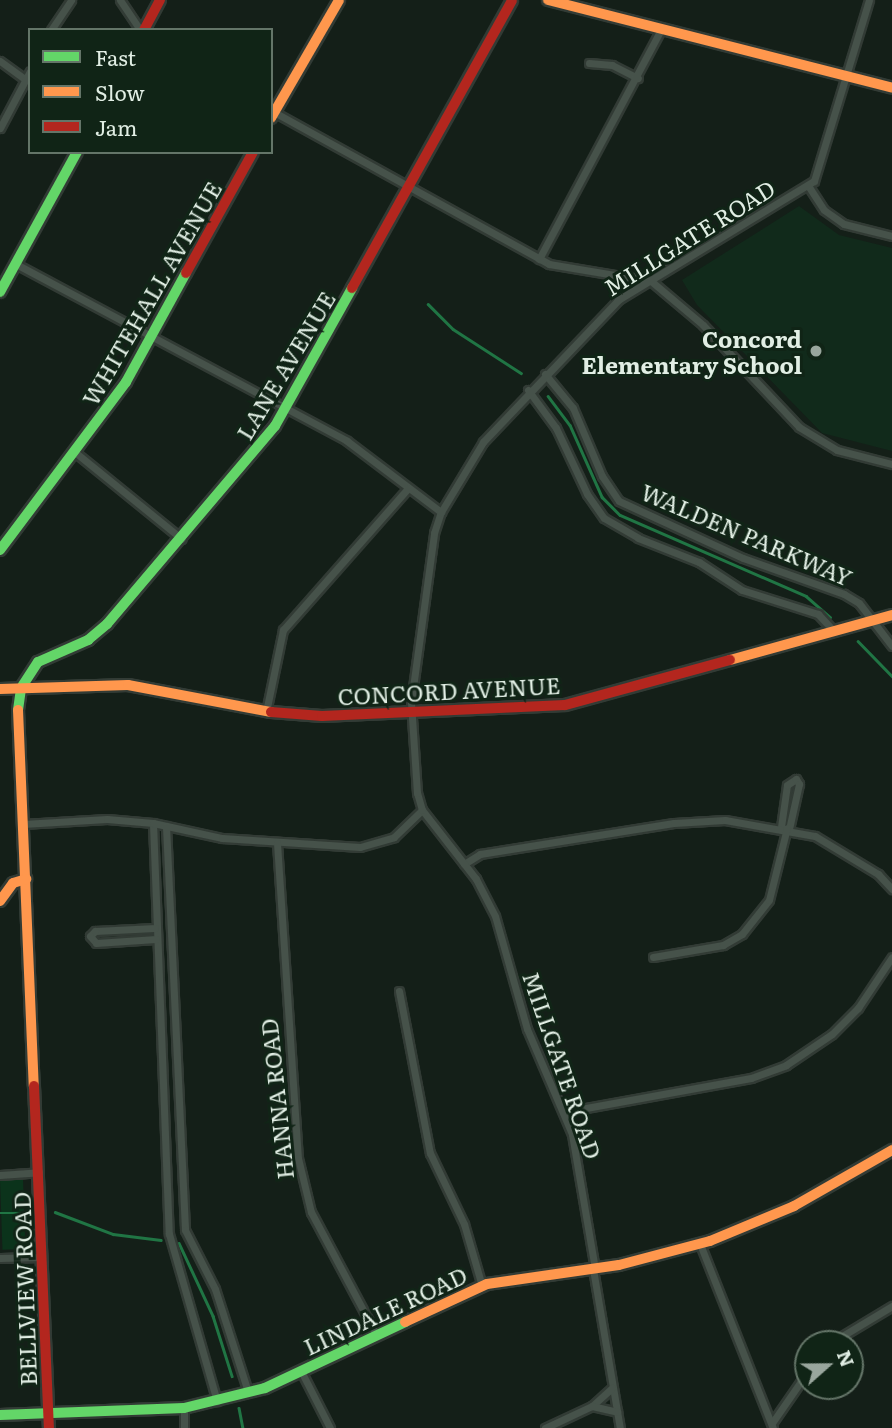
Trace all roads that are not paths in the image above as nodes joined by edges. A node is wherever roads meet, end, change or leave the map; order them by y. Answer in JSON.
{"nodes":[{"id":1,"x":71,"y":0,"type":"edge"},
{"id":2,"x":120,"y":0,"type":"edge"},
{"id":3,"x":160,"y":0,"type":"edge"},
{"id":4,"x":339,"y":0,"type":"edge"},
{"id":5,"x":512,"y":0,"type":"edge"},
{"id":6,"x":548,"y":0,"type":"edge"},
{"id":7,"x":869,"y":0,"type":"edge"},
{"id":8,"x":52,"y":28,"type":"edge"},
{"id":9,"x":141,"y":28,"type":"edge"},
{"id":10,"x":143,"y":28,"type":"edge"},
{"id":11,"x":661,"y":30,"type":"junction"},
{"id":12,"x":0,"y":61,"type":"edge"},
{"id":13,"x":589,"y":63,"type":"dead end"},
{"id":14,"x":28,"y":75,"type":"edge"},
{"id":15,"x":848,"y":76,"type":"junction"},
{"id":16,"x":638,"y":78,"type":"junction"},
{"id":17,"x":26,"y":79,"type":"junction"},
{"id":18,"x":892,"y":88,"type":"edge"},
{"id":19,"x":273,"y":111,"type":"edge"},
{"id":20,"x":273,"y":114,"type":"edge"},
{"id":21,"x":0,"y":128,"type":"edge"},
{"id":22,"x":76,"y":154,"type":"edge"},
{"id":23,"x":252,"y":154,"type":"edge"},
{"id":24,"x":808,"y":187,"type":"junction"},
{"id":25,"x":408,"y":188,"type":"junction"},
{"id":26,"x":892,"y":236,"type":"edge"},
{"id":27,"x":539,"y":258,"type":"junction"},
{"id":28,"x":16,"y":264,"type":"junction"},
{"id":29,"x":650,"y":281,"type":"junction"},
{"id":30,"x":0,"y":292,"type":"edge"},
{"id":31,"x":153,"y":337,"type":"junction"},
{"id":32,"x":545,"y":374,"type":"junction"},
{"id":33,"x":528,"y":390,"type":"junction"},
{"id":34,"x":287,"y":408,"type":"junction"},
{"id":35,"x":76,"y":453,"type":"junction"},
{"id":36,"x":892,"y":464,"type":"edge"},
{"id":37,"x":408,"y":488,"type":"junction"},
{"id":38,"x":441,"y":512,"type":"junction"},
{"id":39,"x":182,"y":539,"type":"junction"},
{"id":40,"x":0,"y":550,"type":"edge"},
{"id":41,"x":892,"y":615,"type":"edge"},
{"id":42,"x":873,"y":621,"type":"junction"},
{"id":43,"x":833,"y":630,"type":"junction"},
{"id":44,"x":892,"y":646,"type":"edge"},
{"id":45,"x":21,"y":688,"type":"junction"},
{"id":46,"x":0,"y":689,"type":"edge"},
{"id":47,"x":266,"y":712,"type":"junction"},
{"id":48,"x":411,"y":715,"type":"junction"},
{"id":49,"x":422,"y":810,"type":"junction"},
{"id":50,"x":153,"y":823,"type":"junction"},
{"id":51,"x":23,"y":824,"type":"junction"},
{"id":52,"x":166,"y":826,"type":"junction"},
{"id":53,"x":786,"y":828,"type":"junction"},
{"id":54,"x":277,"y":843,"type":"junction"},
{"id":55,"x":464,"y":864,"type":"junction"},
{"id":56,"x":26,"y":879,"type":"junction"},
{"id":57,"x":892,"y":889,"type":"edge"},
{"id":58,"x":0,"y":901,"type":"edge"},
{"id":59,"x":155,"y":928,"type":"junction"},
{"id":60,"x":156,"y":939,"type":"junction"},
{"id":61,"x":653,"y":957,"type":"dead end"},
{"id":62,"x":892,"y":957,"type":"edge"},
{"id":63,"x":889,"y":968,"type":"edge"},
{"id":64,"x":400,"y":990,"type":"dead end"},
{"id":65,"x":564,"y":1112,"type":"junction"},
{"id":66,"x":892,"y":1150,"type":"edge"},
{"id":67,"x":39,"y":1172,"type":"junction"},
{"id":68,"x":0,"y":1175,"type":"edge"},
{"id":69,"x":185,"y":1230,"type":"junction"},
{"id":70,"x":169,"y":1231,"type":"junction"},
{"id":71,"x":700,"y":1244,"type":"junction"},
{"id":72,"x":42,"y":1257,"type":"junction"},
{"id":73,"x":0,"y":1258,"type":"edge"},
{"id":74,"x":594,"y":1269,"type":"junction"},
{"id":75,"x":482,"y":1286,"type":"junction"},
{"id":76,"x":892,"y":1306,"type":"edge"},
{"id":77,"x":852,"y":1330,"type":"edge"},
{"id":78,"x":376,"y":1334,"type":"junction"},
{"id":79,"x":301,"y":1371,"type":"junction"},
{"id":80,"x":612,"y":1387,"type":"junction"},
{"id":81,"x":248,"y":1392,"type":"junction"},
{"id":82,"x":794,"y":1393,"type":"edge"},
{"id":83,"x":217,"y":1401,"type":"junction"},
{"id":84,"x":593,"y":1406,"type":"junction"},
{"id":85,"x":184,"y":1408,"type":"junction"},
{"id":86,"x":617,"y":1412,"type":"junction"},
{"id":87,"x":48,"y":1413,"type":"junction"},
{"id":88,"x":0,"y":1415,"type":"edge"},
{"id":89,"x":773,"y":1425,"type":"edge"},
{"id":90,"x":48,"y":1428,"type":"edge"},
{"id":91,"x":184,"y":1428,"type":"edge"},
{"id":92,"x":330,"y":1428,"type":"edge"},
{"id":93,"x":544,"y":1428,"type":"edge"},
{"id":94,"x":620,"y":1428,"type":"edge"}],
"edges":[{"from":1,"to":8,"type":"street"},
{"from":2,"to":9,"type":"street"},
{"from":3,"to":10,"type":"street"},
{"from":4,"to":19,"type":"street"},
{"from":5,"to":25,"type":"street","name":"LANE AVENUE"},
{"from":6,"to":11,"type":"street"},
{"from":7,"to":15,"type":"street","name":"MILLGATE ROAD"},
{"from":11,"to":15,"type":"street"},
{"from":11,"to":16,"type":"street"},
{"from":12,"to":17,"type":"street"},
{"from":13,"to":16,"type":"street"},
{"from":14,"to":17,"type":"street"},
{"from":15,"to":18,"type":"street"},
{"from":15,"to":24,"type":"street","name":"MILLGATE ROAD"},
{"from":16,"to":27,"type":"street"},
{"from":17,"to":21,"type":"street"},
{"from":20,"to":25,"type":"street"},
{"from":22,"to":28,"type":"street"},
{"from":23,"to":31,"type":"street","name":"WHITEHALL AVENUE"},
{"from":24,"to":26,"type":"street"},
{"from":24,"to":29,"type":"street","name":"MILLGATE ROAD"},
{"from":25,"to":27,"type":"street"},
{"from":25,"to":34,"type":"street","name":"LANE AVENUE"},
{"from":27,"to":29,"type":"street"},
{"from":28,"to":30,"type":"street"},
{"from":28,"to":31,"type":"street"},
{"from":29,"to":32,"type":"street","name":"MILLGATE ROAD"},
{"from":29,"to":36,"type":"street"},
{"from":31,"to":34,"type":"street"},
{"from":31,"to":35,"type":"street","name":"WHITEHALL AVENUE"},
{"from":32,"to":33,"type":"street","name":"MILLGATE ROAD"},
{"from":32,"to":42,"type":"street","name":"WALDEN PARKWAY"},
{"from":33,"to":38,"type":"street","name":"MILLGATE ROAD"},
{"from":33,"to":43,"type":"street","name":"WALDEN PARKWAY"},
{"from":34,"to":37,"type":"street"},
{"from":34,"to":39,"type":"street","name":"LANE AVENUE"},
{"from":35,"to":39,"type":"street"},
{"from":35,"to":40,"type":"street","name":"WHITEHALL AVENUE"},
{"from":37,"to":38,"type":"street"},
{"from":37,"to":47,"type":"street"},
{"from":38,"to":48,"type":"street","name":"MILLGATE ROAD"},
{"from":39,"to":45,"type":"street","name":"LANE AVENUE"},
{"from":41,"to":42,"type":"street","name":"CONCORD AVENUE"},
{"from":42,"to":43,"type":"street","name":"CONCORD AVENUE"},
{"from":42,"to":44,"type":"street","name":"WALDEN PARKWAY"},
{"from":43,"to":48,"type":"street","name":"CONCORD AVENUE"},
{"from":45,"to":46,"type":"street","name":"CONCORD AVENUE"},
{"from":45,"to":47,"type":"street","name":"CONCORD AVENUE"},
{"from":45,"to":51,"type":"street","name":"BELLVIEW ROAD"},
{"from":47,"to":48,"type":"street","name":"CONCORD AVENUE"},
{"from":48,"to":49,"type":"street","name":"MILLGATE ROAD"},
{"from":49,"to":54,"type":"street"},
{"from":49,"to":55,"type":"street","name":"MILLGATE ROAD"},
{"from":50,"to":51,"type":"street"},
{"from":50,"to":52,"type":"street"},
{"from":50,"to":59,"type":"street"},
{"from":51,"to":56,"type":"street","name":"BELLVIEW ROAD"},
{"from":52,"to":54,"type":"street"},
{"from":52,"to":69,"type":"street"},
{"from":53,"to":53,"type":"street"},
{"from":53,"to":55,"type":"street"},
{"from":53,"to":57,"type":"street"},
{"from":53,"to":61,"type":"street"},
{"from":54,"to":78,"type":"street","name":"HANNA ROAD"},
{"from":55,"to":65,"type":"street","name":"MILLGATE ROAD"},
{"from":56,"to":58,"type":"street"},
{"from":56,"to":67,"type":"street","name":"BELLVIEW ROAD"},
{"from":59,"to":60,"type":"street"},
{"from":59,"to":60,"type":"street"},
{"from":60,"to":70,"type":"street"},
{"from":62,"to":63,"type":"street"},
{"from":63,"to":65,"type":"street"},
{"from":64,"to":75,"type":"street"},
{"from":65,"to":74,"type":"street","name":"MILLGATE ROAD"},
{"from":66,"to":71,"type":"street","name":"LINDALE ROAD"},
{"from":67,"to":68,"type":"street"},
{"from":67,"to":72,"type":"street","name":"BELLVIEW ROAD"},
{"from":69,"to":70,"type":"street"},
{"from":69,"to":81,"type":"street"},
{"from":70,"to":83,"type":"street"},
{"from":71,"to":74,"type":"street","name":"LINDALE ROAD"},
{"from":71,"to":89,"type":"street"},
{"from":72,"to":73,"type":"street"},
{"from":72,"to":87,"type":"street","name":"BELLVIEW ROAD"},
{"from":74,"to":75,"type":"street","name":"LINDALE ROAD"},
{"from":74,"to":80,"type":"street","name":"MILLGATE ROAD"},
{"from":75,"to":78,"type":"street","name":"LINDALE ROAD"},
{"from":76,"to":77,"type":"street"},
{"from":78,"to":79,"type":"street","name":"LINDALE ROAD"},
{"from":79,"to":81,"type":"street","name":"LINDALE ROAD"},
{"from":79,"to":92,"type":"street"},
{"from":80,"to":84,"type":"street"},
{"from":80,"to":86,"type":"street","name":"MILLGATE ROAD"},
{"from":81,"to":83,"type":"street","name":"LINDALE ROAD"},
{"from":82,"to":89,"type":"street"},
{"from":83,"to":85,"type":"street","name":"LINDALE ROAD"},
{"from":84,"to":86,"type":"street"},
{"from":84,"to":93,"type":"street"},
{"from":85,"to":87,"type":"street","name":"LINDALE ROAD"},
{"from":85,"to":91,"type":"street"},
{"from":86,"to":94,"type":"street","name":"MILLGATE ROAD"},
{"from":87,"to":88,"type":"street","name":"LINDALE ROAD"},
{"from":87,"to":90,"type":"street","name":"BELLVIEW ROAD"}]}
